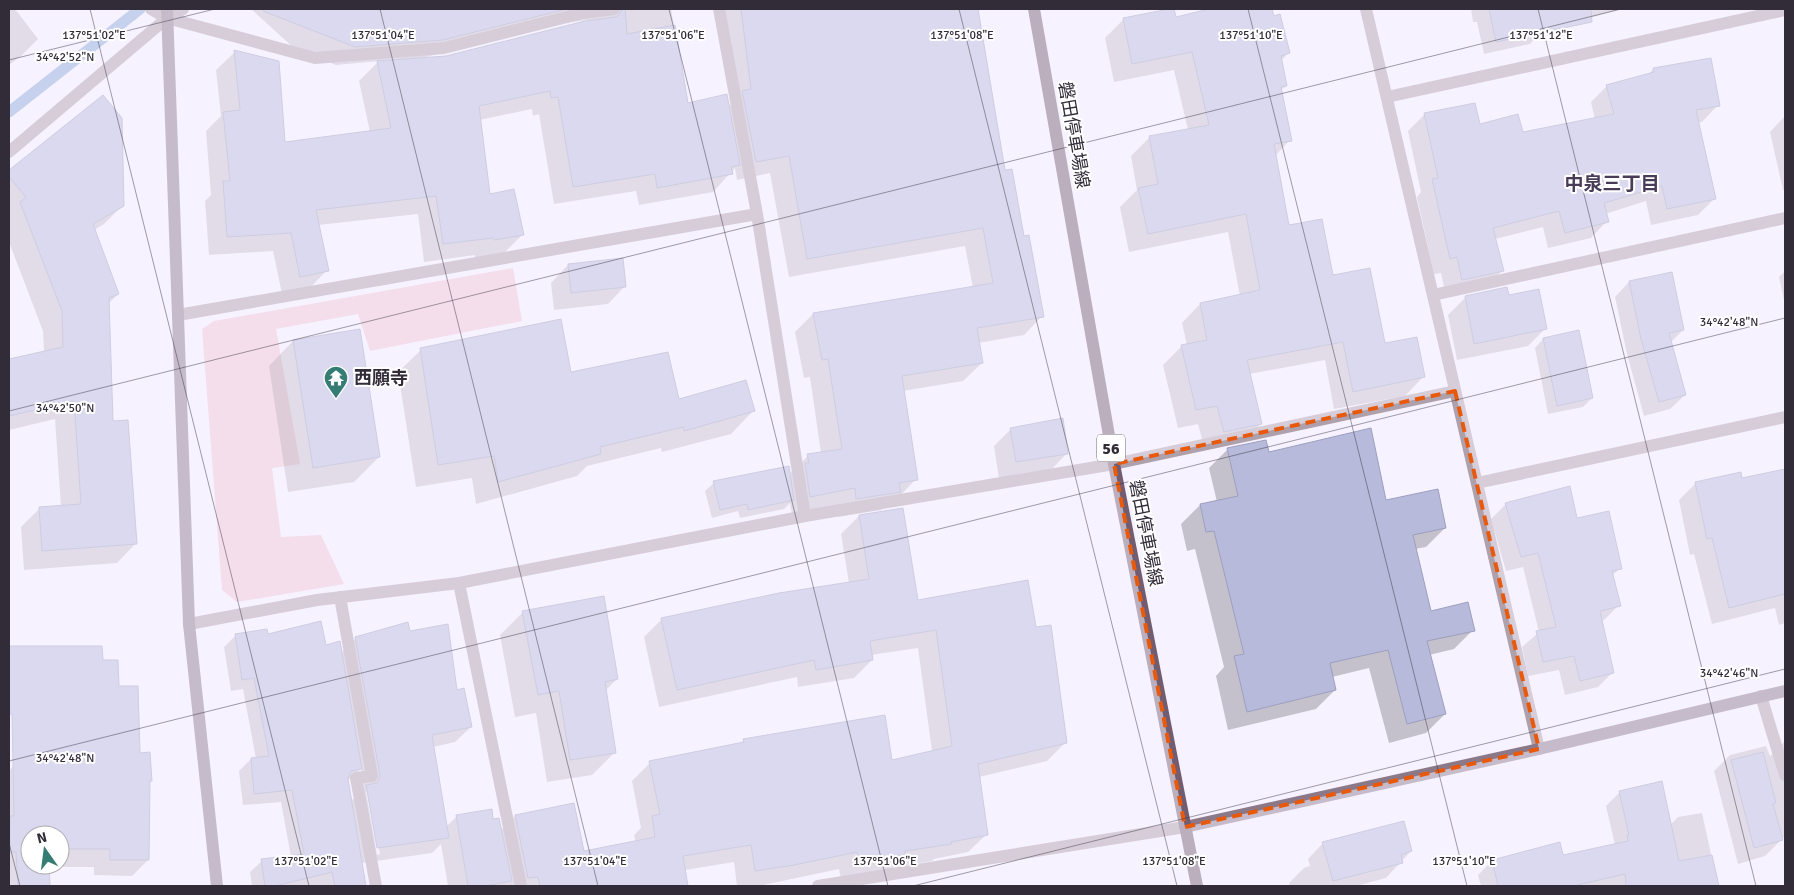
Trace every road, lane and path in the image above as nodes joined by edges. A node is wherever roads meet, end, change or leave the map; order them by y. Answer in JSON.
{"nodes":[{"id":1,"x":151,"y":9,"type":"edge"},
{"id":2,"x":182,"y":9,"type":"edge"},
{"id":3,"x":614,"y":9,"type":"edge"},
{"id":4,"x":720,"y":9,"type":"edge"},
{"id":5,"x":1034,"y":9,"type":"edge"},
{"id":6,"x":1366,"y":9,"type":"edge"},
{"id":7,"x":1785,"y":10,"type":"edge"},
{"id":8,"x":167,"y":14,"type":"edge"},
{"id":9,"x":1387,"y":97,"type":"junction"},
{"id":10,"x":9,"y":152,"type":"edge"},
{"id":11,"x":757,"y":214,"type":"junction"},
{"id":12,"x":1785,"y":218,"type":"edge"},
{"id":13,"x":1433,"y":295,"type":"junction"},
{"id":14,"x":178,"y":315,"type":"junction"},
{"id":15,"x":1456,"y":391,"type":"junction"},
{"id":16,"x":1785,"y":416,"type":"edge"},
{"id":17,"x":1114,"y":464,"type":"junction"},
{"id":18,"x":1477,"y":483,"type":"junction"},
{"id":19,"x":805,"y":516,"type":"junction"},
{"id":20,"x":459,"y":583,"type":"junction"},
{"id":21,"x":340,"y":597,"type":"junction"},
{"id":22,"x":189,"y":624,"type":"junction"},
{"id":23,"x":1785,"y":691,"type":"edge"},
{"id":24,"x":1761,"y":696,"type":"junction"},
{"id":25,"x":1539,"y":749,"type":"junction"},
{"id":26,"x":1785,"y":775,"type":"edge"},
{"id":27,"x":1186,"y":827,"type":"junction"},
{"id":28,"x":896,"y":880,"type":"edge"},
{"id":29,"x":217,"y":886,"type":"edge"},
{"id":30,"x":376,"y":886,"type":"edge"},
{"id":31,"x":521,"y":886,"type":"edge"},
{"id":32,"x":818,"y":886,"type":"edge"},
{"id":33,"x":1197,"y":886,"type":"edge"}],
"edges":[{"from":1,"to":8,"type":"street"},
{"from":2,"to":8,"type":"street"},
{"from":3,"to":8,"type":"street"},
{"from":4,"to":11,"type":"street"},
{"from":5,"to":17,"type":"main road","name":"磐田停車場線","number":"56"},
{"from":6,"to":9,"type":"street"},
{"from":7,"to":9,"type":"street"},
{"from":8,"to":10,"type":"street"},
{"from":8,"to":14,"type":"street"},
{"from":9,"to":13,"type":"street"},
{"from":11,"to":14,"type":"street"},
{"from":11,"to":19,"type":"street"},
{"from":12,"to":13,"type":"street"},
{"from":13,"to":15,"type":"street"},
{"from":14,"to":22,"type":"street"},
{"from":15,"to":17,"type":"street"},
{"from":15,"to":18,"type":"street"},
{"from":16,"to":18,"type":"street"},
{"from":17,"to":19,"type":"street"},
{"from":17,"to":27,"type":"main road","name":"磐田停車場線","number":"56"},
{"from":18,"to":25,"type":"street"},
{"from":19,"to":20,"type":"street"},
{"from":20,"to":21,"type":"street"},
{"from":20,"to":31,"type":"street"},
{"from":21,"to":22,"type":"street"},
{"from":21,"to":30,"type":"street"},
{"from":22,"to":29,"type":"street"},
{"from":23,"to":24,"type":"street"},
{"from":24,"to":25,"type":"street"},
{"from":24,"to":26,"type":"street"},
{"from":25,"to":27,"type":"street"},
{"from":27,"to":28,"type":"street"},
{"from":27,"to":33,"type":"main road","name":"磐田停車場線","number":"56"},
{"from":28,"to":32,"type":"street"}]}
